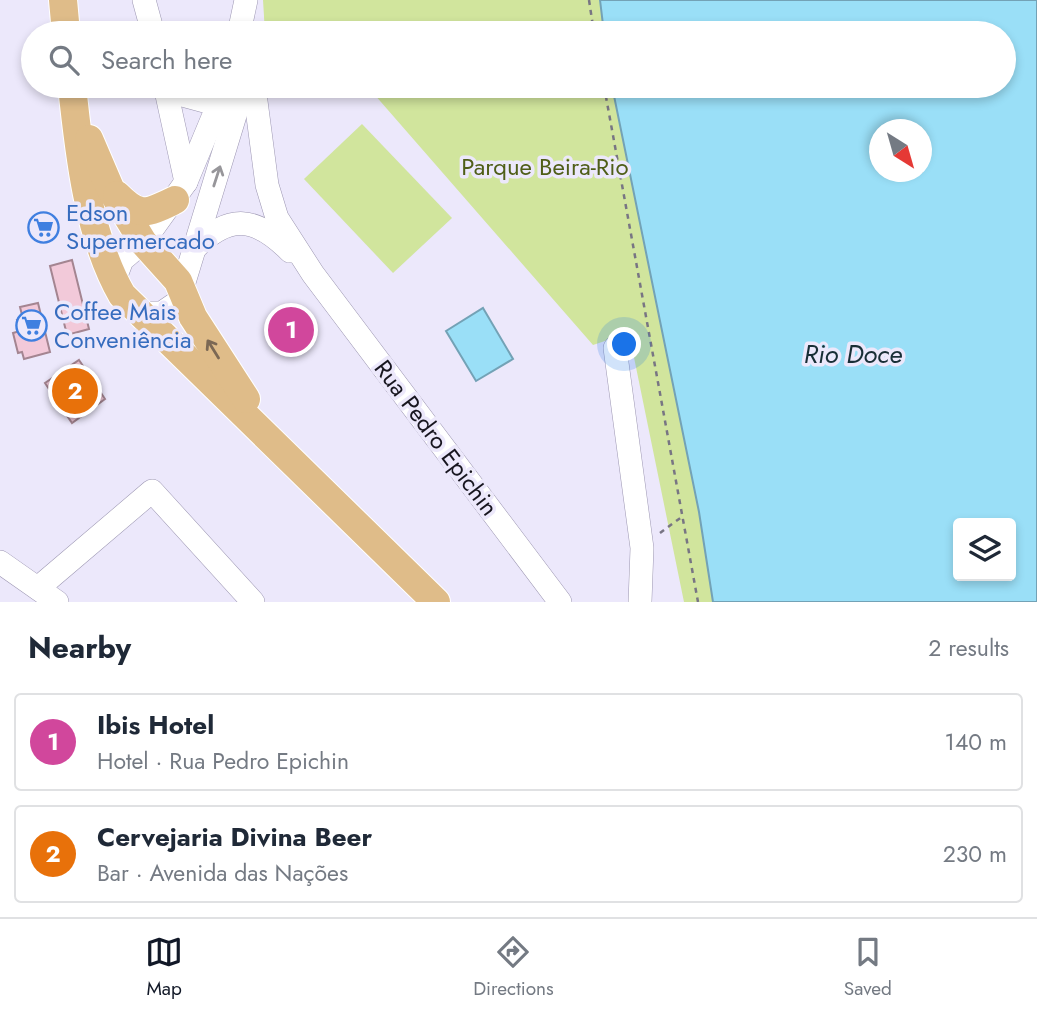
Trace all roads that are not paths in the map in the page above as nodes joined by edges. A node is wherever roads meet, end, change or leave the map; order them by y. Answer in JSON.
{"nodes":[{"id":1,"x":63,"y":0,"type":"edge"},
{"id":2,"x":144,"y":0,"type":"edge"},
{"id":3,"x":246,"y":0,"type":"edge"},
{"id":4,"x":65,"y":21,"type":"edge"},
{"id":5,"x":150,"y":21,"type":"edge"},
{"id":6,"x":242,"y":21,"type":"edge"},
{"id":7,"x":247,"y":21,"type":"edge"},
{"id":8,"x":73,"y":98,"type":"edge"},
{"id":9,"x":74,"y":98,"type":"edge"},
{"id":10,"x":168,"y":98,"type":"edge"},
{"id":11,"x":191,"y":98,"type":"edge"},
{"id":12,"x":212,"y":98,"type":"edge"},
{"id":13,"x":226,"y":98,"type":"edge"},
{"id":14,"x":229,"y":98,"type":"edge"},
{"id":15,"x":256,"y":98,"type":"edge"},
{"id":16,"x":110,"y":188,"type":"junction"},
{"id":17,"x":180,"y":191,"type":"junction"},
{"id":18,"x":144,"y":242,"type":"junction"},
{"id":19,"x":193,"y":250,"type":"junction"},
{"id":20,"x":313,"y":274,"type":"junction"},
{"id":21,"x":114,"y":281,"type":"junction"},
{"id":22,"x":181,"y":288,"type":"junction"},
{"id":23,"x":140,"y":313,"type":"junction"},
{"id":24,"x":615,"y":348,"type":"dead end"},
{"id":25,"x":278,"y":446,"type":"junction"},
{"id":26,"x":0,"y":562,"type":"edge"},
{"id":27,"x":38,"y":588,"type":"junction"},
{"id":28,"x":425,"y":596,"type":"edge"},
{"id":29,"x":57,"y":602,"type":"edge"},
{"id":30,"x":253,"y":602,"type":"edge"},
{"id":31,"x":559,"y":602,"type":"edge"},
{"id":32,"x":640,"y":602,"type":"edge"}],
"edges":[{"from":1,"to":4,"type":"main road"},
{"from":2,"to":5,"type":"street"},
{"from":3,"to":6,"type":"street"},
{"from":3,"to":7,"type":"street"},
{"from":8,"to":21,"type":"main road"},
{"from":9,"to":16,"type":"main road"},
{"from":10,"to":17,"type":"street"},
{"from":11,"to":12,"type":"street"},
{"from":13,"to":17,"type":"street"},
{"from":19,"to":14,"type":"street","one_way":true},
{"from":15,"to":20,"type":"street","name":"Rua Pedro Epichin"},
{"from":16,"to":17,"type":"main road"},
{"from":16,"to":18,"type":"main road"},
{"from":17,"to":18,"type":"street"},
{"from":18,"to":21,"type":"street"},
{"from":18,"to":22,"type":"main road"},
{"from":19,"to":20,"type":"street","name":"Rua Pedro Epichin"},
{"from":19,"to":22,"type":"street"},
{"from":20,"to":31,"type":"street","name":"Rua Pedro Epichin"},
{"from":21,"to":23,"type":"main road"},
{"from":22,"to":23,"type":"street"},
{"from":25,"to":22,"type":"main road","one_way":true},
{"from":23,"to":25,"type":"main road"},
{"from":24,"to":32,"type":"street"},
{"from":25,"to":28,"type":"main road"},
{"from":26,"to":27,"type":"street"},
{"from":27,"to":29,"type":"street"},
{"from":27,"to":30,"type":"street"}]}
